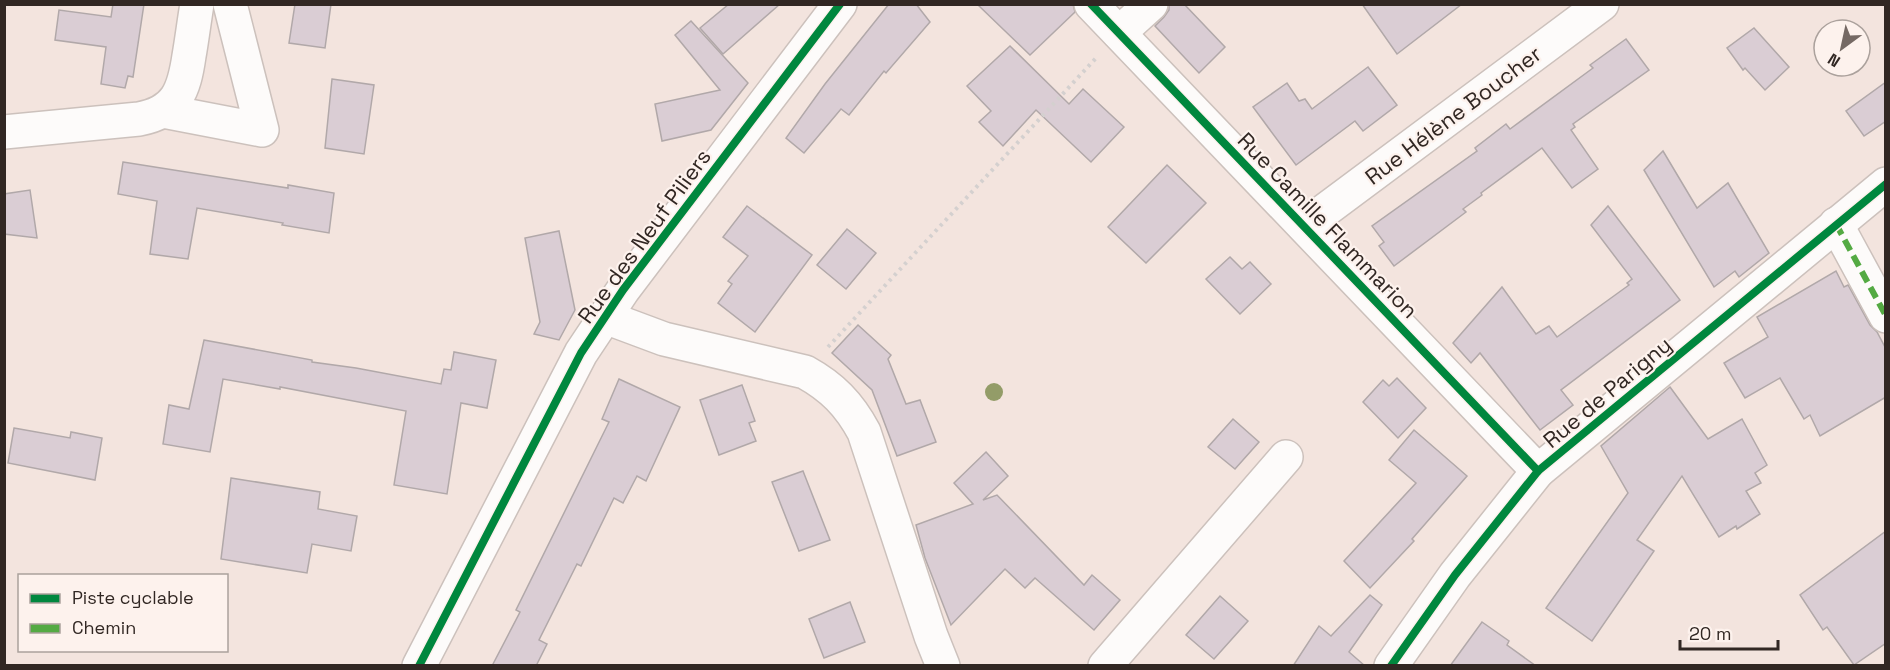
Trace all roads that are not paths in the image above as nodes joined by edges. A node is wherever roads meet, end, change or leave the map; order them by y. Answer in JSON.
{"nodes":[{"id":1,"x":197,"y":4,"type":"edge"},
{"id":2,"x":230,"y":4,"type":"edge"},
{"id":3,"x":840,"y":4,"type":"edge"},
{"id":4,"x":1091,"y":4,"type":"edge"},
{"id":5,"x":1151,"y":4,"type":"edge"},
{"id":6,"x":1602,"y":4,"type":"edge"},
{"id":7,"x":1119,"y":33,"type":"junction"},
{"id":8,"x":163,"y":111,"type":"junction"},
{"id":9,"x":4,"y":132,"type":"edge"},
{"id":10,"x":1886,"y":184,"type":"edge"},
{"id":11,"x":1836,"y":224,"type":"junction"},
{"id":12,"x":1304,"y":226,"type":"junction"},
{"id":13,"x":1886,"y":316,"type":"edge"},
{"id":14,"x":605,"y":317,"type":"junction"},
{"id":15,"x":1286,"y":457,"type":"dead end"},
{"id":16,"x":1538,"y":471,"type":"junction"},
{"id":17,"x":419,"y":666,"type":"edge"},
{"id":18,"x":943,"y":666,"type":"edge"},
{"id":19,"x":1105,"y":666,"type":"edge"},
{"id":20,"x":1391,"y":666,"type":"edge"}],
"edges":[{"from":1,"to":8,"type":"street"},
{"from":2,"to":8,"type":"street"},
{"from":3,"to":14,"type":"street","name":"Rue des Neuf Piliers"},
{"from":4,"to":7,"type":"street","name":"Rue Camille Flammarion"},
{"from":5,"to":7,"type":"street"},
{"from":6,"to":12,"type":"street","name":"Rue Hélène Boucher"},
{"from":7,"to":12,"type":"street","name":"Rue Camille Flammarion"},
{"from":8,"to":9,"type":"street"},
{"from":10,"to":11,"type":"street","name":"Rue de Parigny"},
{"from":11,"to":13,"type":"street"},
{"from":11,"to":16,"type":"street","name":"Rue de Parigny"},
{"from":12,"to":16,"type":"street","name":"Rue Camille Flammarion"},
{"from":14,"to":17,"type":"street","name":"Rue des Neuf Piliers"},
{"from":14,"to":18,"type":"street"},
{"from":15,"to":19,"type":"street"},
{"from":16,"to":20,"type":"street","name":"Rue de Parigny"}]}
